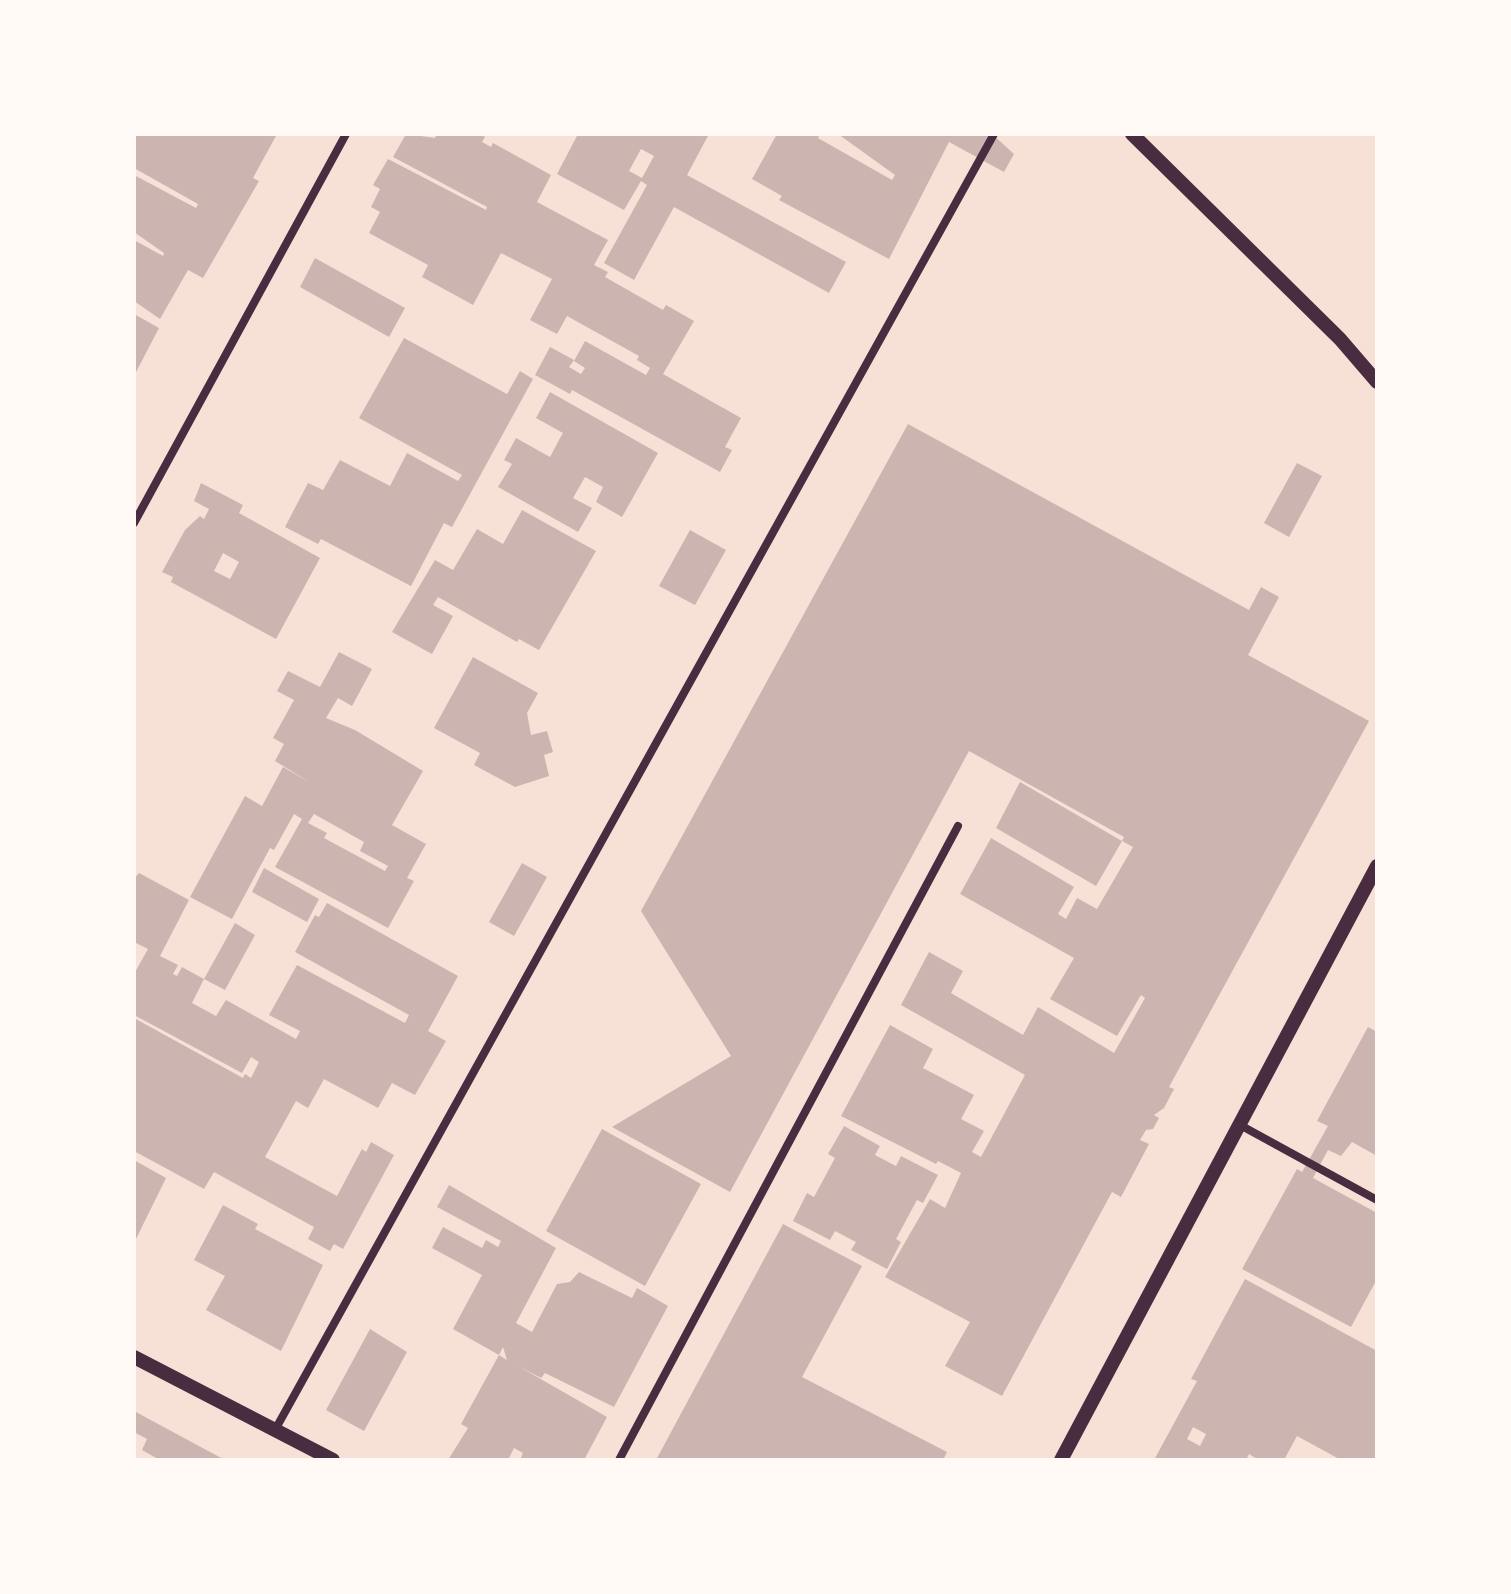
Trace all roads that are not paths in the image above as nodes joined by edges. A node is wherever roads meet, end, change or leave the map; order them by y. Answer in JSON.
{"nodes":[{"id":1,"x":346,"y":134,"type":"edge"},
{"id":2,"x":994,"y":134,"type":"edge"},
{"id":3,"x":1132,"y":134,"type":"edge"},
{"id":4,"x":1377,"y":382,"type":"edge"},
{"id":5,"x":134,"y":523,"type":"edge"},
{"id":6,"x":958,"y":826,"type":"dead end"},
{"id":7,"x":1377,"y":866,"type":"edge"},
{"id":8,"x":1240,"y":1125,"type":"junction"},
{"id":9,"x":1377,"y":1200,"type":"edge"},
{"id":10,"x":134,"y":1357,"type":"edge"},
{"id":11,"x":275,"y":1430,"type":"junction"},
{"id":12,"x":333,"y":1460,"type":"edge"},
{"id":13,"x":619,"y":1460,"type":"edge"},
{"id":14,"x":1061,"y":1460,"type":"edge"}],
"edges":[{"from":1,"to":5,"type":"street"},
{"from":2,"to":11,"type":"street"},
{"from":3,"to":4,"type":"street"},
{"from":6,"to":13,"type":"street"},
{"from":7,"to":8,"type":"street"},
{"from":8,"to":9,"type":"street"},
{"from":8,"to":14,"type":"street"},
{"from":10,"to":11,"type":"street"},
{"from":11,"to":12,"type":"street"}]}
